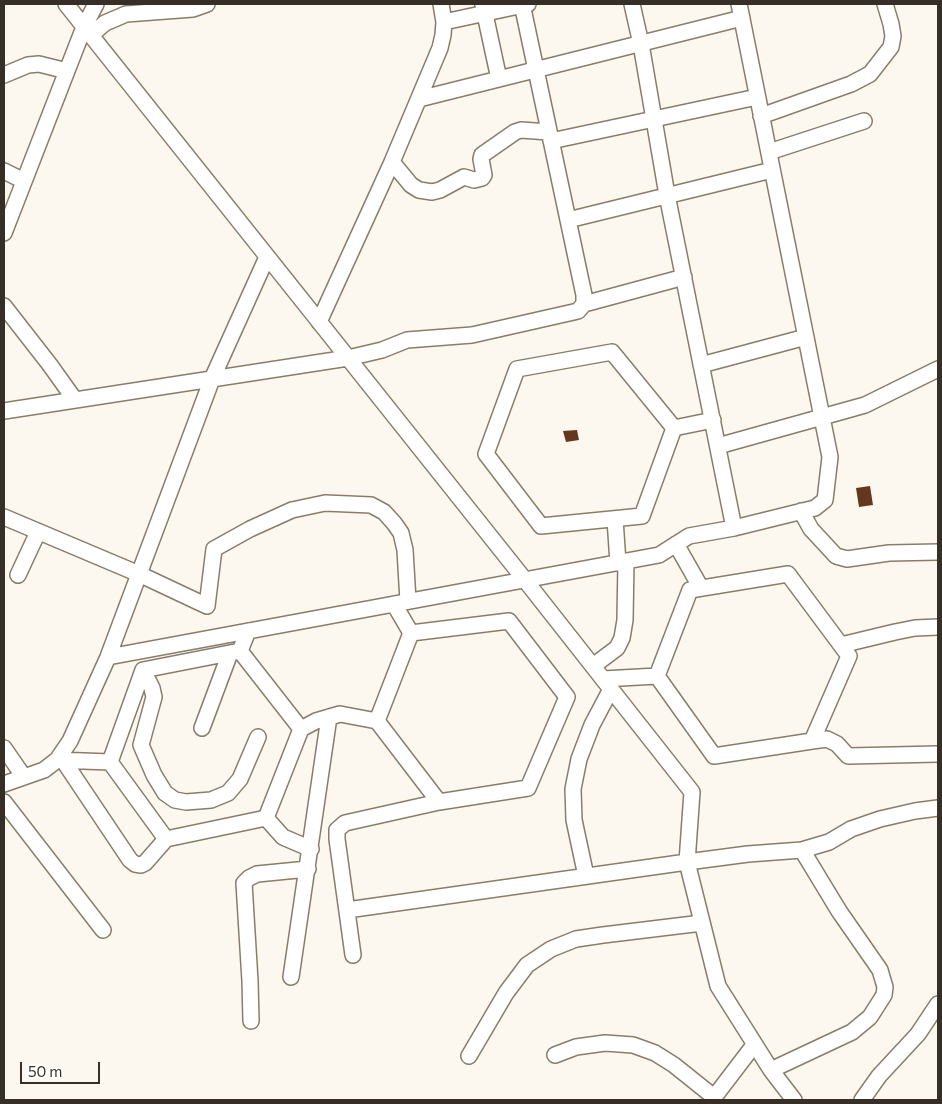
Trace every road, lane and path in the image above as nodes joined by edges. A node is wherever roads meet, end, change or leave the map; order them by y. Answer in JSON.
{"nodes":[{"id":1,"x":66,"y":4,"type":"edge"},
{"id":2,"x":96,"y":4,"type":"edge"},
{"id":3,"x":208,"y":4,"type":"edge"},
{"id":4,"x":440,"y":4,"type":"edge"},
{"id":5,"x":524,"y":4,"type":"edge"},
{"id":6,"x":632,"y":4,"type":"edge"},
{"id":7,"x":885,"y":4,"type":"edge"},
{"id":8,"x":484,"y":8,"type":"edge"},
{"id":9,"x":740,"y":11,"type":"edge"},
{"id":10,"x":444,"y":22,"type":"junction"},
{"id":11,"x":88,"y":31,"type":"junction"},
{"id":12,"x":641,"y":44,"type":"junction"},
{"id":13,"x":536,"y":69,"type":"junction"},
{"id":14,"x":67,"y":71,"type":"junction"},
{"id":15,"x":4,"y":75,"type":"edge"},
{"id":16,"x":499,"y":79,"type":"junction"},
{"id":17,"x":757,"y":97,"type":"junction"},
{"id":18,"x":419,"y":99,"type":"junction"},
{"id":19,"x":762,"y":116,"type":"junction"},
{"id":20,"x":654,"y":118,"type":"junction"},
{"id":21,"x":864,"y":121,"type":"dead end"},
{"id":22,"x":550,"y":137,"type":"junction"},
{"id":23,"x":769,"y":152,"type":"junction"},
{"id":24,"x":392,"y":162,"type":"junction"},
{"id":25,"x":772,"y":170,"type":"junction"},
{"id":26,"x":4,"y":171,"type":"edge"},
{"id":27,"x":24,"y":181,"type":"junction"},
{"id":28,"x":667,"y":195,"type":"junction"},
{"id":29,"x":568,"y":220,"type":"junction"},
{"id":30,"x":4,"y":233,"type":"edge"},
{"id":31,"x":267,"y":257,"type":"junction"},
{"id":32,"x":684,"y":277,"type":"junction"},
{"id":33,"x":584,"y":304,"type":"junction"},
{"id":34,"x":4,"y":306,"type":"edge"},
{"id":35,"x":319,"y":322,"type":"junction"},
{"id":36,"x":806,"y":337,"type":"junction"},
{"id":37,"x":348,"y":358,"type":"junction"},
{"id":38,"x":701,"y":365,"type":"junction"},
{"id":39,"x":938,"y":369,"type":"edge"},
{"id":40,"x":212,"y":379,"type":"junction"},
{"id":41,"x":75,"y":400,"type":"junction"},
{"id":42,"x":4,"y":411,"type":"edge"},
{"id":43,"x":822,"y":418,"type":"junction"},
{"id":44,"x":712,"y":420,"type":"junction"},
{"id":45,"x":674,"y":428,"type":"junction"},
{"id":46,"x":718,"y":446,"type":"junction"},
{"id":47,"x":801,"y":511,"type":"junction"},
{"id":48,"x":4,"y":517,"type":"edge"},
{"id":49,"x":615,"y":519,"type":"junction"},
{"id":50,"x":734,"y":528,"type":"junction"},
{"id":51,"x":38,"y":532,"type":"junction"},
{"id":52,"x":676,"y":544,"type":"junction"},
{"id":53,"x":938,"y":552,"type":"edge"},
{"id":54,"x":622,"y":562,"type":"junction"},
{"id":55,"x":139,"y":574,"type":"junction"},
{"id":56,"x":18,"y":575,"type":"dead end"},
{"id":57,"x":526,"y":580,"type":"junction"},
{"id":58,"x":701,"y":588,"type":"junction"},
{"id":59,"x":401,"y":603,"type":"junction"},
{"id":60,"x":938,"y":627,"type":"edge"},
{"id":61,"x":248,"y":631,"type":"junction"},
{"id":62,"x":411,"y":633,"type":"junction"},
{"id":63,"x":841,"y":645,"type":"junction"},
{"id":64,"x":235,"y":652,"type":"junction"},
{"id":65,"x":108,"y":657,"type":"junction"},
{"id":66,"x":593,"y":666,"type":"junction"},
{"id":67,"x":144,"y":670,"type":"junction"},
{"id":68,"x":657,"y":676,"type":"junction"},
{"id":69,"x":607,"y":684,"type":"junction"},
{"id":70,"x":329,"y":717,"type":"junction"},
{"id":71,"x":377,"y":721,"type":"junction"},
{"id":72,"x":202,"y":728,"type":"dead end"},
{"id":73,"x":301,"y":729,"type":"junction"},
{"id":74,"x":258,"y":737,"type":"dead end"},
{"id":75,"x":812,"y":741,"type":"junction"},
{"id":76,"x":4,"y":748,"type":"edge"},
{"id":77,"x":938,"y":754,"type":"edge"},
{"id":78,"x":60,"y":760,"type":"junction"},
{"id":79,"x":110,"y":762,"type":"junction"},
{"id":80,"x":24,"y":777,"type":"junction"},
{"id":81,"x":4,"y":784,"type":"edge"},
{"id":82,"x":4,"y":802,"type":"edge"},
{"id":83,"x":439,"y":802,"type":"junction"},
{"id":84,"x":938,"y":808,"type":"edge"},
{"id":85,"x":266,"y":818,"type":"junction"},
{"id":86,"x":166,"y":839,"type":"junction"},
{"id":87,"x":311,"y":849,"type":"junction"},
{"id":88,"x":802,"y":850,"type":"junction"},
{"id":89,"x":686,"y":862,"type":"junction"},
{"id":90,"x":308,"y":869,"type":"junction"},
{"id":91,"x":586,"y":876,"type":"junction"},
{"id":92,"x":347,"y":910,"type":"junction"},
{"id":93,"x":702,"y":923,"type":"junction"},
{"id":94,"x":103,"y":930,"type":"dead end"},
{"id":95,"x":353,"y":955,"type":"dead end"},
{"id":96,"x":291,"y":977,"type":"dead end"},
{"id":97,"x":938,"y":1004,"type":"edge"},
{"id":98,"x":251,"y":1021,"type":"dead end"},
{"id":99,"x":754,"y":1045,"type":"junction"},
{"id":100,"x":555,"y":1055,"type":"dead end"},
{"id":101,"x":469,"y":1056,"type":"dead end"},
{"id":102,"x":771,"y":1070,"type":"junction"},
{"id":103,"x":713,"y":1099,"type":"edge"},
{"id":104,"x":794,"y":1100,"type":"edge"},
{"id":105,"x":862,"y":1100,"type":"edge"}],
"edges":[{"from":1,"to":11,"type":"street"},
{"from":2,"to":11,"type":"street"},
{"from":3,"to":11,"type":"street"},
{"from":4,"to":10,"type":"street"},
{"from":5,"to":8,"type":"street"},
{"from":5,"to":13,"type":"street"},
{"from":6,"to":12,"type":"street"},
{"from":7,"to":19,"type":"street"},
{"from":8,"to":10,"type":"street"},
{"from":8,"to":16,"type":"street"},
{"from":9,"to":12,"type":"street"},
{"from":9,"to":17,"type":"street"},
{"from":10,"to":18,"type":"street"},
{"from":11,"to":14,"type":"street"},
{"from":11,"to":31,"type":"street"},
{"from":12,"to":13,"type":"street"},
{"from":12,"to":20,"type":"street"},
{"from":13,"to":16,"type":"street"},
{"from":13,"to":22,"type":"street"},
{"from":14,"to":15,"type":"street"},
{"from":14,"to":27,"type":"street"},
{"from":16,"to":18,"type":"street"},
{"from":17,"to":19,"type":"street"},
{"from":17,"to":20,"type":"street"},
{"from":18,"to":24,"type":"street"},
{"from":19,"to":23,"type":"street"},
{"from":20,"to":22,"type":"street"},
{"from":20,"to":28,"type":"street"},
{"from":21,"to":23,"type":"street"},
{"from":22,"to":24,"type":"street"},
{"from":22,"to":29,"type":"street"},
{"from":23,"to":25,"type":"street"},
{"from":24,"to":35,"type":"street"},
{"from":25,"to":28,"type":"street"},
{"from":25,"to":36,"type":"street"},
{"from":26,"to":27,"type":"street"},
{"from":27,"to":30,"type":"street"},
{"from":28,"to":29,"type":"street"},
{"from":28,"to":32,"type":"street"},
{"from":29,"to":33,"type":"street"},
{"from":31,"to":35,"type":"street"},
{"from":31,"to":40,"type":"street"},
{"from":32,"to":33,"type":"street"},
{"from":32,"to":38,"type":"street"},
{"from":33,"to":37,"type":"street"},
{"from":34,"to":41,"type":"street"},
{"from":35,"to":37,"type":"street"},
{"from":36,"to":38,"type":"street"},
{"from":36,"to":43,"type":"street"},
{"from":37,"to":40,"type":"street"},
{"from":37,"to":57,"type":"street"},
{"from":38,"to":44,"type":"street"},
{"from":39,"to":43,"type":"street"},
{"from":40,"to":41,"type":"street"},
{"from":40,"to":55,"type":"street"},
{"from":41,"to":42,"type":"street"},
{"from":43,"to":46,"type":"street"},
{"from":43,"to":47,"type":"street"},
{"from":44,"to":45,"type":"street"},
{"from":44,"to":46,"type":"street"},
{"from":45,"to":49,"type":"street"},
{"from":45,"to":49,"type":"street"},
{"from":46,"to":50,"type":"street"},
{"from":47,"to":50,"type":"street"},
{"from":47,"to":53,"type":"street"},
{"from":48,"to":51,"type":"street"},
{"from":49,"to":54,"type":"street"},
{"from":50,"to":52,"type":"street"},
{"from":51,"to":55,"type":"street"},
{"from":51,"to":56,"type":"street"},
{"from":52,"to":54,"type":"street"},
{"from":52,"to":58,"type":"street"},
{"from":54,"to":57,"type":"street"},
{"from":54,"to":66,"type":"street"},
{"from":55,"to":59,"type":"street"},
{"from":55,"to":65,"type":"street"},
{"from":57,"to":59,"type":"street"},
{"from":57,"to":66,"type":"street"},
{"from":58,"to":63,"type":"street"},
{"from":58,"to":68,"type":"street"},
{"from":59,"to":61,"type":"street"},
{"from":59,"to":62,"type":"street"},
{"from":60,"to":63,"type":"street"},
{"from":61,"to":64,"type":"street"},
{"from":61,"to":65,"type":"street"},
{"from":62,"to":71,"type":"street"},
{"from":62,"to":83,"type":"street"},
{"from":63,"to":75,"type":"street"},
{"from":64,"to":67,"type":"street"},
{"from":64,"to":72,"type":"street"},
{"from":64,"to":73,"type":"street"},
{"from":65,"to":78,"type":"street"},
{"from":66,"to":69,"type":"street"},
{"from":67,"to":74,"type":"street"},
{"from":67,"to":79,"type":"street"},
{"from":68,"to":69,"type":"street"},
{"from":68,"to":75,"type":"street"},
{"from":69,"to":89,"type":"street"},
{"from":69,"to":91,"type":"street"},
{"from":70,"to":71,"type":"street"},
{"from":70,"to":73,"type":"street"},
{"from":70,"to":87,"type":"street"},
{"from":71,"to":83,"type":"street"},
{"from":73,"to":85,"type":"street"},
{"from":75,"to":77,"type":"street"},
{"from":76,"to":80,"type":"street"},
{"from":78,"to":79,"type":"street"},
{"from":78,"to":80,"type":"street"},
{"from":78,"to":86,"type":"street"},
{"from":79,"to":86,"type":"street"},
{"from":80,"to":81,"type":"street"},
{"from":82,"to":94,"type":"street"},
{"from":83,"to":92,"type":"street"},
{"from":84,"to":88,"type":"street"},
{"from":85,"to":86,"type":"street"},
{"from":85,"to":87,"type":"street"},
{"from":87,"to":90,"type":"street"},
{"from":88,"to":89,"type":"street"},
{"from":88,"to":102,"type":"street"},
{"from":89,"to":91,"type":"street"},
{"from":89,"to":93,"type":"street"},
{"from":90,"to":96,"type":"street"},
{"from":90,"to":98,"type":"street"},
{"from":91,"to":92,"type":"street"},
{"from":92,"to":95,"type":"street"},
{"from":93,"to":99,"type":"street"},
{"from":93,"to":101,"type":"street"},
{"from":97,"to":105,"type":"street"},
{"from":99,"to":102,"type":"street"},
{"from":99,"to":103,"type":"street"},
{"from":100,"to":103,"type":"street"},
{"from":102,"to":104,"type":"street"}]}
